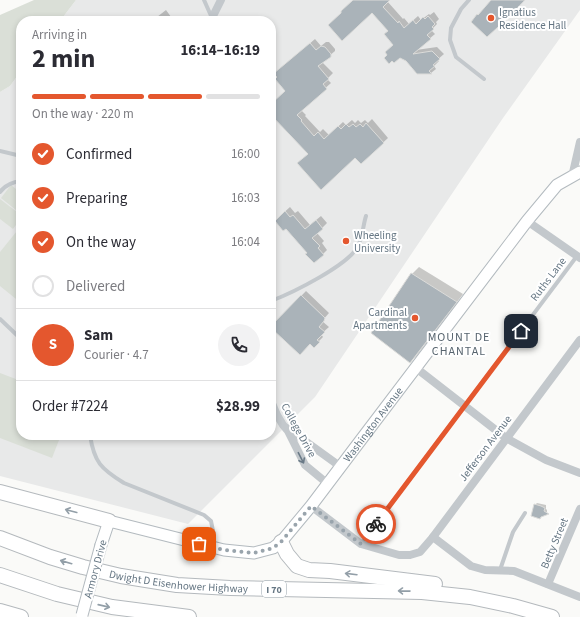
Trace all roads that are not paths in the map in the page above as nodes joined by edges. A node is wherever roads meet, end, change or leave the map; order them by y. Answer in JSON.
{"nodes":[{"id":1,"x":204,"y":0,"type":"edge"},
{"id":2,"x":221,"y":0,"type":"edge"},
{"id":3,"x":469,"y":0,"type":"edge"},
{"id":4,"x":210,"y":16,"type":"edge"},
{"id":5,"x":214,"y":16,"type":"edge"},
{"id":6,"x":484,"y":79,"type":"dead end"},
{"id":7,"x":580,"y":142,"type":"edge"},
{"id":8,"x":0,"y":151,"type":"edge"},
{"id":9,"x":16,"y":155,"type":"edge"},
{"id":10,"x":576,"y":175,"type":"edge"},
{"id":11,"x":16,"y":182,"type":"edge"},
{"id":12,"x":0,"y":192,"type":"edge"},
{"id":13,"x":366,"y":216,"type":"dead end"},
{"id":14,"x":527,"y":221,"type":"junction"},
{"id":15,"x":578,"y":257,"type":"edge"},
{"id":16,"x":276,"y":299,"type":"edge"},
{"id":17,"x":0,"y":319,"type":"edge"},
{"id":18,"x":16,"y":334,"type":"edge"},
{"id":19,"x":580,"y":340,"type":"edge"},
{"id":20,"x":416,"y":368,"type":"junction"},
{"id":21,"x":464,"y":406,"type":"junction"},
{"id":22,"x":276,"y":411,"type":"edge"},
{"id":23,"x":283,"y":425,"type":"junction"},
{"id":24,"x":506,"y":438,"type":"junction"},
{"id":25,"x":91,"y":440,"type":"edge"},
{"id":26,"x":341,"y":467,"type":"junction"},
{"id":27,"x":580,"y":473,"type":"edge"},
{"id":28,"x":328,"y":484,"type":"junction"},
{"id":29,"x":0,"y":492,"type":"edge"},
{"id":30,"x":311,"y":506,"type":"junction"},
{"id":31,"x":580,"y":509,"type":"edge"},
{"id":32,"x":525,"y":513,"type":"dead end"},
{"id":33,"x":109,"y":521,"type":"junction"},
{"id":34,"x":433,"y":537,"type":"junction"},
{"id":35,"x":0,"y":538,"type":"edge"},
{"id":36,"x":281,"y":542,"type":"junction"},
{"id":37,"x":361,"y":544,"type":"junction"},
{"id":38,"x":214,"y":548,"type":"junction"},
{"id":39,"x":500,"y":570,"type":"junction"},
{"id":40,"x":0,"y":575,"type":"edge"},
{"id":41,"x":548,"y":584,"type":"junction"},
{"id":42,"x":580,"y":597,"type":"edge"},
{"id":43,"x":513,"y":606,"type":"junction"},
{"id":44,"x":0,"y":611,"type":"edge"},
{"id":45,"x":82,"y":616,"type":"edge"},
{"id":46,"x":21,"y":617,"type":"edge"},
{"id":47,"x":189,"y":617,"type":"edge"},
{"id":48,"x":552,"y":617,"type":"edge"}],
"edges":[{"from":1,"to":4,"type":"lane"},
{"from":2,"to":5,"type":"street"},
{"from":3,"to":6,"type":"lane"},
{"from":7,"to":10,"type":"street"},
{"from":8,"to":9,"type":"lane"},
{"from":10,"to":14,"type":"street","name":"Washington Avenue"},
{"from":11,"to":12,"type":"lane"},
{"from":13,"to":16,"type":"lane"},
{"from":14,"to":15,"type":"street"},
{"from":14,"to":20,"type":"street","name":"Washington Avenue"},
{"from":15,"to":21,"type":"lane","name":"Ruths Lane"},
{"from":17,"to":18,"type":"lane"},
{"from":19,"to":24,"type":"street","name":"Jefferson Avenue"},
{"from":20,"to":21,"type":"street"},
{"from":20,"to":26,"type":"street","name":"Washington Avenue"},
{"from":21,"to":24,"type":"street"},
{"from":21,"to":37,"type":"lane","name":"Ruths Lane"},
{"from":22,"to":23,"type":"street","name":"College Drive"},
{"from":23,"to":26,"type":"street"},
{"from":23,"to":28,"type":"street","name":"College Drive","one_way":true},
{"from":24,"to":27,"type":"street"},
{"from":24,"to":34,"type":"street","name":"Jefferson Avenue"},
{"from":25,"to":38,"type":"lane"},
{"from":26,"to":28,"type":"street","name":"Washington Avenue"},
{"from":28,"to":30,"type":"street","name":"Washington Avenue"},
{"from":33,"to":29,"type":"highway","one_way":true},
{"from":30,"to":36,"type":"street","name":"Washington Avenue"},
{"from":30,"to":37,"type":"street"},
{"from":31,"to":41,"type":"street","name":"Betty Street"},
{"from":32,"to":39,"type":"lane"},
{"from":33,"to":38,"type":"street","name":"Washington Avenue"},
{"from":33,"to":45,"type":"street","name":"Armory Drive","bridge":true},
{"from":34,"to":37,"type":"street","name":"Jefferson Avenue"},
{"from":34,"to":39,"type":"street"},
{"from":43,"to":35,"type":"highway","name":"Dwight D Eisenhower Highway","number":"I 70","one_way":true},
{"from":36,"to":38,"type":"street","name":"Washington Avenue"},
{"from":43,"to":36,"type":"highway","one_way":true},
{"from":39,"to":41,"type":"street"},
{"from":40,"to":47,"type":"highway","one_way":true},
{"from":41,"to":42,"type":"street"},
{"from":43,"to":48,"type":"highway","name":"Dwight D Eisenhower Highway","number":"I 70"},
{"from":44,"to":46,"type":"highway"}]}
